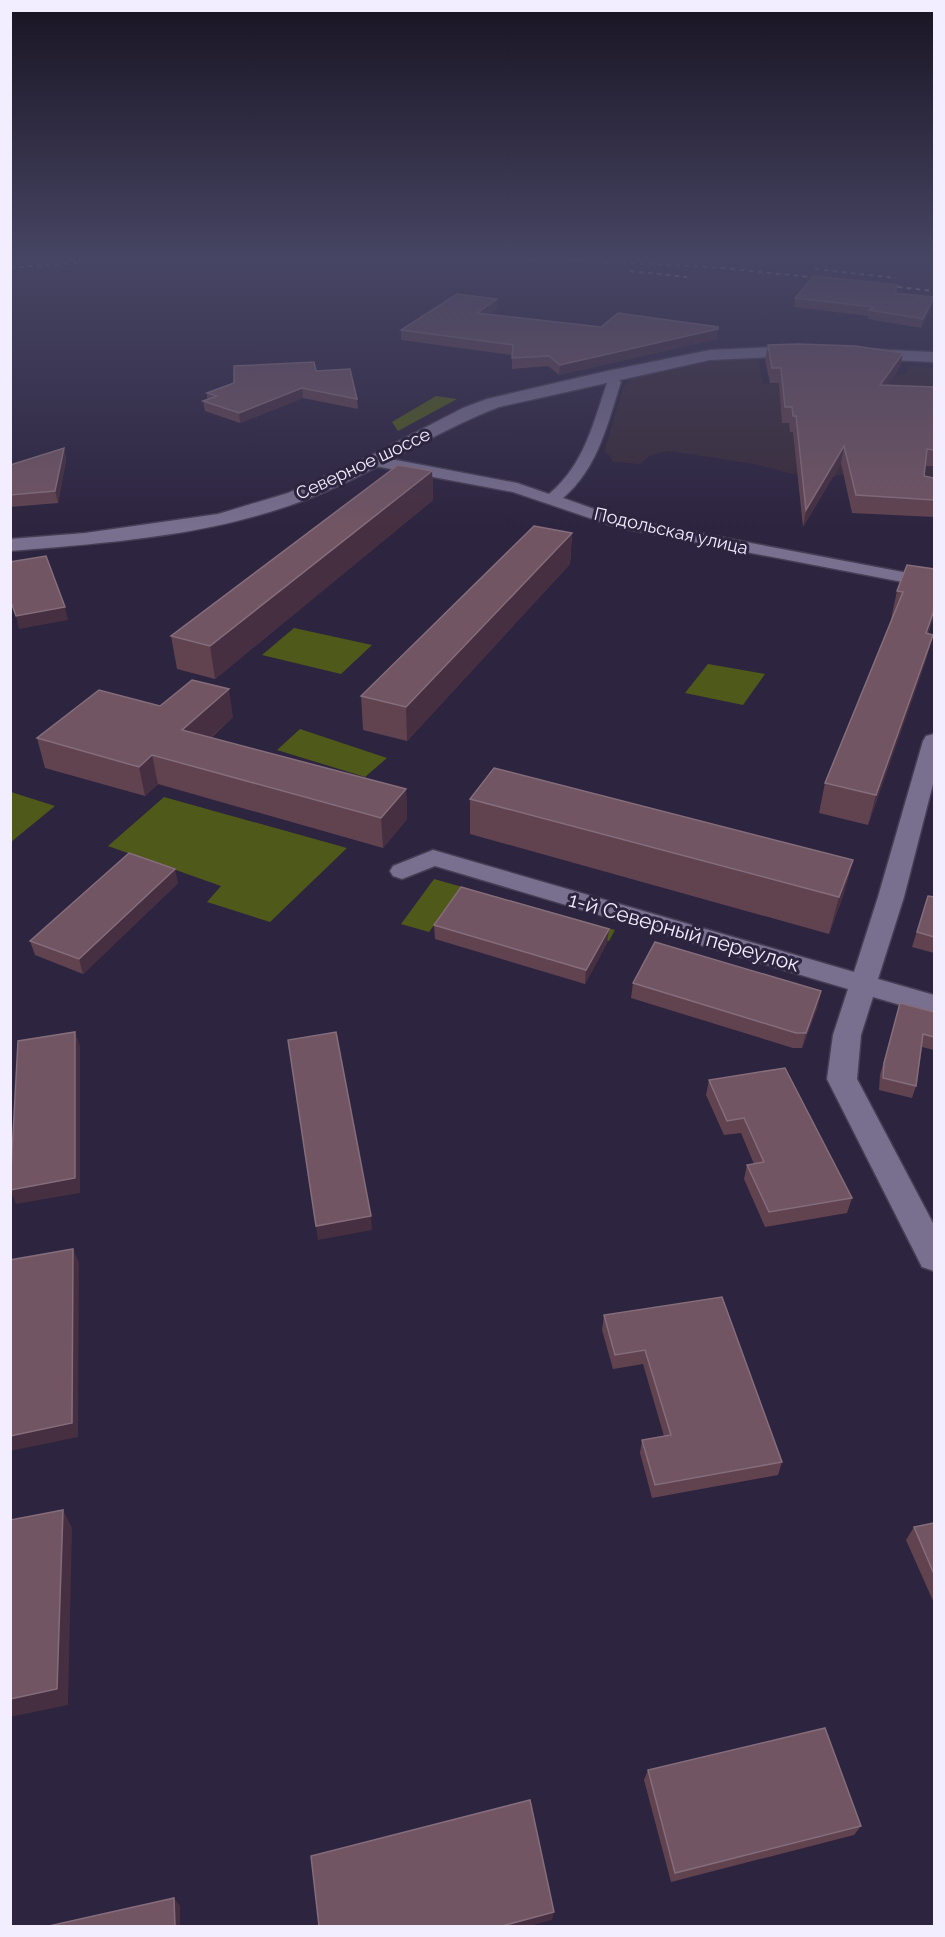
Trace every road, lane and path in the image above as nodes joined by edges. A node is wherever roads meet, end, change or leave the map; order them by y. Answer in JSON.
{"nodes":[{"id":1,"x":934,"y":357,"type":"edge"},
{"id":2,"x":607,"y":376,"type":"junction"},
{"id":3,"x":375,"y":461,"type":"junction"},
{"id":4,"x":552,"y":499,"type":"junction"},
{"id":5,"x":10,"y":545,"type":"edge"},
{"id":6,"x":934,"y":582,"type":"edge"},
{"id":7,"x":934,"y":741,"type":"edge"},
{"id":8,"x":402,"y":871,"type":"dead end"},
{"id":9,"x":862,"y":984,"type":"junction"},
{"id":10,"x":934,"y":1005,"type":"edge"},
{"id":11,"x":934,"y":1257,"type":"edge"}],
"edges":[{"from":1,"to":2,"type":"main road","name":"Северное шоссе"},
{"from":2,"to":3,"type":"main road","name":"Северное шоссе"},
{"from":2,"to":4,"type":"street"},
{"from":3,"to":4,"type":"street","name":"Подольская улица"},
{"from":3,"to":5,"type":"main road","name":"Северное шоссе"},
{"from":4,"to":6,"type":"street","name":"Подольская улица"},
{"from":7,"to":9,"type":"street"},
{"from":8,"to":9,"type":"street","name":"1-й Северный переулок"},
{"from":9,"to":10,"type":"street","name":"1-й Северный переулок"},
{"from":9,"to":11,"type":"street"}]}
